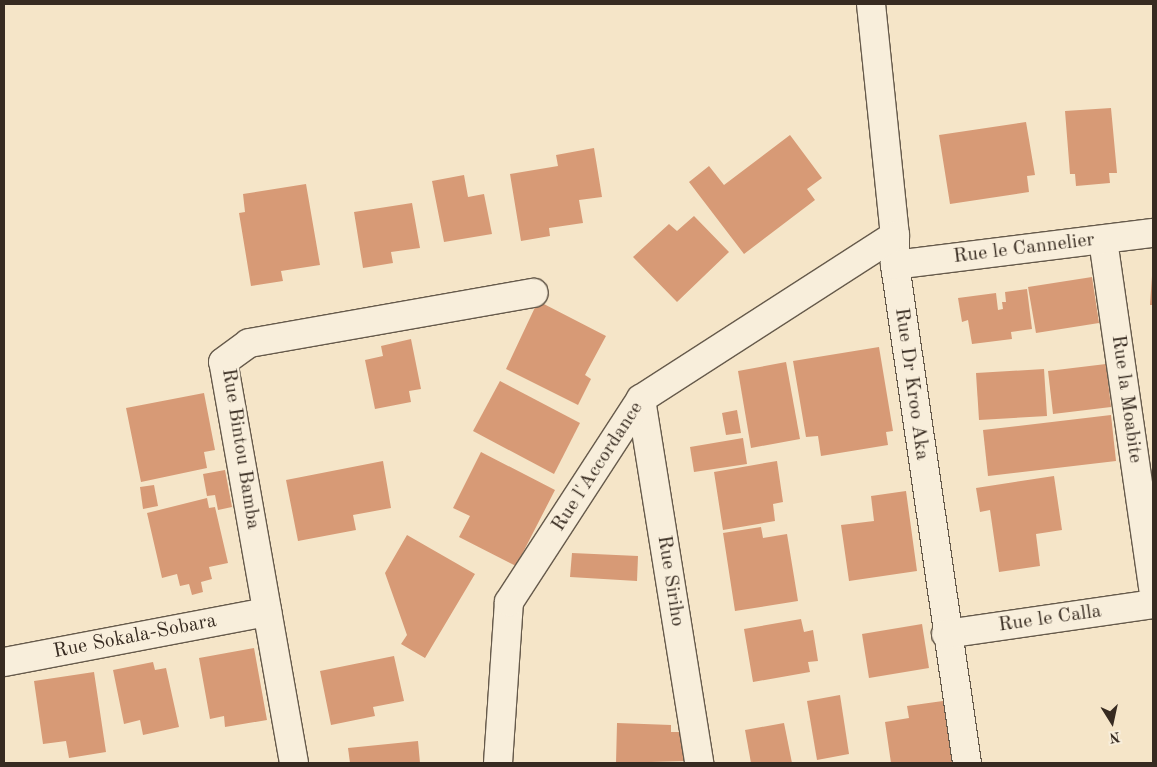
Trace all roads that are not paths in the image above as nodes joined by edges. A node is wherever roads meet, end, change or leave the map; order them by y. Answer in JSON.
{"nodes":[{"id":1,"x":872,"y":4,"type":"edge"},
{"id":2,"x":1153,"y":233,"type":"edge"},
{"id":3,"x":895,"y":235,"type":"junction"},
{"id":4,"x":1104,"y":240,"type":"junction"},
{"id":5,"x":895,"y":265,"type":"junction"},
{"id":6,"x":534,"y":293,"type":"dead end"},
{"id":7,"x":641,"y":399,"type":"junction"},
{"id":8,"x":1153,"y":588,"type":"edge"},
{"id":9,"x":1153,"y":604,"type":"edge"},
{"id":10,"x":267,"y":612,"type":"junction"},
{"id":11,"x":946,"y":634,"type":"junction"},
{"id":12,"x":4,"y":662,"type":"edge"},
{"id":13,"x":294,"y":763,"type":"edge"},
{"id":14,"x":498,"y":763,"type":"edge"},
{"id":15,"x":699,"y":763,"type":"edge"},
{"id":16,"x":967,"y":763,"type":"edge"}],
"edges":[{"from":1,"to":3,"type":"street","name":"Rue Dr Kroo Aka"},
{"from":2,"to":4,"type":"street","name":"Rue le Cannelier"},
{"from":3,"to":5,"type":"street","name":"Rue Dr Kroo Aka"},
{"from":3,"to":7,"type":"street","name":"Rue l'Accordance"},
{"from":4,"to":5,"type":"street","name":"Rue le Cannelier"},
{"from":4,"to":8,"type":"street","name":"Rue la Moabite"},
{"from":5,"to":11,"type":"street","name":"Rue Dr Kroo Aka"},
{"from":6,"to":10,"type":"street","name":"Rue Bintou Bamba"},
{"from":7,"to":14,"type":"street","name":"Rue l'Accordance"},
{"from":7,"to":15,"type":"street","name":"Rue Siriho"},
{"from":9,"to":11,"type":"street","name":"Rue le Calla"},
{"from":10,"to":12,"type":"street","name":"Rue Sokala-Sobara"},
{"from":10,"to":13,"type":"street","name":"Rue Bintou Bamba"},
{"from":11,"to":16,"type":"street","name":"Rue Dr Kroo Aka"}]}
